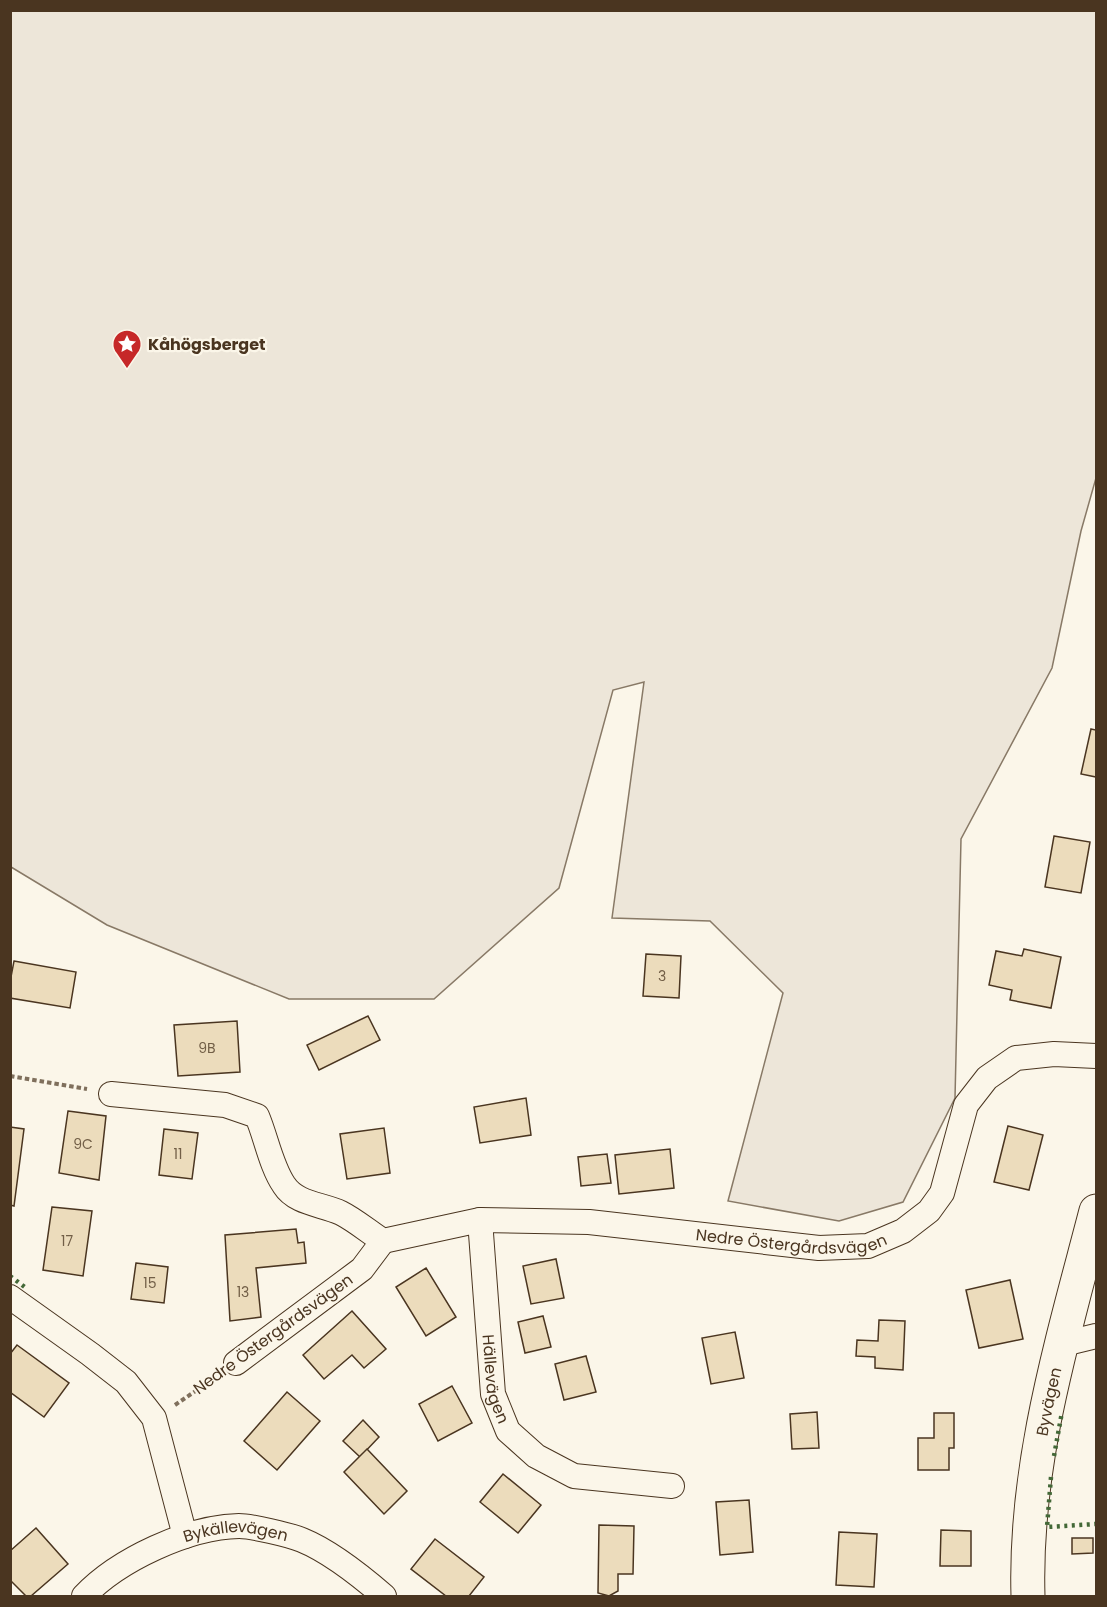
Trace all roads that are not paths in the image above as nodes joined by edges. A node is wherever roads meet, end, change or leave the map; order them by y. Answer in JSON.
{"nodes":[{"id":1,"x":1096,"y":1056,"type":"edge"},
{"id":2,"x":111,"y":1094,"type":"road end"},
{"id":3,"x":1096,"y":1211,"type":"edge"},
{"id":4,"x":480,"y":1221,"type":"junction"},
{"id":5,"x":383,"y":1241,"type":"junction"},
{"id":6,"x":10,"y":1297,"type":"edge"},
{"id":7,"x":1096,"y":1336,"type":"edge"},
{"id":8,"x":1063,"y":1344,"type":"junction"},
{"id":9,"x":236,"y":1363,"type":"road end"},
{"id":10,"x":672,"y":1486,"type":"dead end"},
{"id":11,"x":184,"y":1536,"type":"junction"},
{"id":12,"x":84,"y":1596,"type":"edge"},
{"id":13,"x":384,"y":1596,"type":"edge"},
{"id":14,"x":1028,"y":1596,"type":"edge"}],
"edges":[{"from":1,"to":4,"type":"street","name":"Nedre Östergårdsvägen"},
{"from":2,"to":5,"type":"street"},
{"from":3,"to":8,"type":"street","name":"Byvägen"},
{"from":4,"to":5,"type":"street","name":"Nedre Östergårdsvägen"},
{"from":4,"to":10,"type":"street","name":"Hällevägen"},
{"from":5,"to":9,"type":"street","name":"Nedre Östergårdsvägen"},
{"from":6,"to":11,"type":"street"},
{"from":7,"to":8,"type":"street"},
{"from":8,"to":14,"type":"street","name":"Byvägen"},
{"from":11,"to":12,"type":"street","name":"Bykällevägen"},
{"from":11,"to":13,"type":"street","name":"Bykällevägen"}]}
